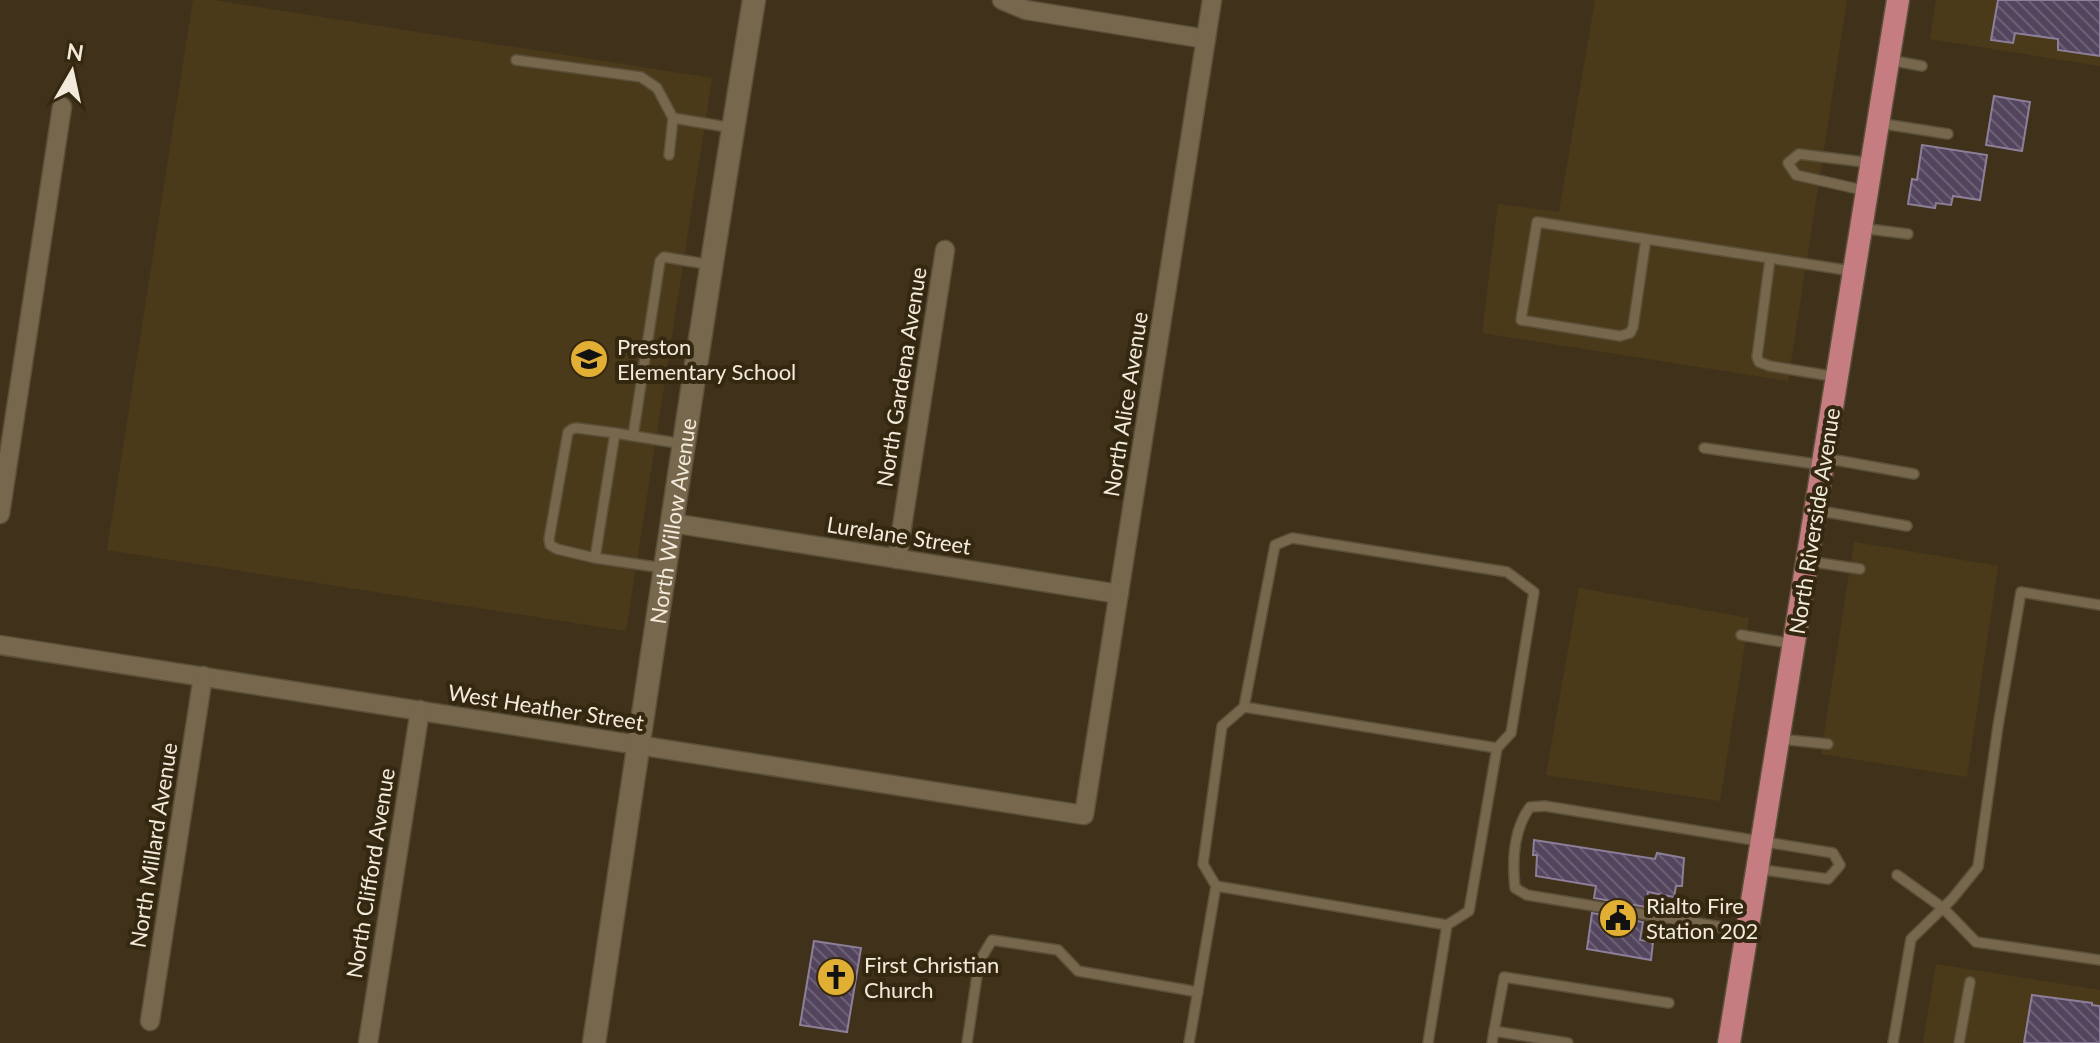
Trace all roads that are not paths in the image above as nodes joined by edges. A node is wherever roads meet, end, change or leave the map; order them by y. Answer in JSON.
{"nodes":[{"id":1,"x":754,"y":0,"type":"edge"},
{"id":2,"x":1002,"y":0,"type":"edge"},
{"id":3,"x":1212,"y":0,"type":"edge"},
{"id":4,"x":1898,"y":0,"type":"edge"},
{"id":5,"x":1206,"y":39,"type":"junction"},
{"id":6,"x":516,"y":60,"type":"dead end"},
{"id":7,"x":1889,"y":60,"type":"junction"},
{"id":8,"x":1922,"y":66,"type":"dead end"},
{"id":9,"x":62,"y":107,"type":"dead end"},
{"id":10,"x":673,"y":118,"type":"junction"},
{"id":11,"x":1878,"y":123,"type":"junction"},
{"id":12,"x":733,"y":128,"type":"junction"},
{"id":13,"x":1948,"y":134,"type":"dead end"},
{"id":14,"x":669,"y":155,"type":"dead end"},
{"id":15,"x":1872,"y":163,"type":"junction"},
{"id":16,"x":1867,"y":191,"type":"junction"},
{"id":17,"x":1861,"y":228,"type":"junction"},
{"id":18,"x":1908,"y":234,"type":"dead end"},
{"id":19,"x":1646,"y":239,"type":"junction"},
{"id":20,"x":945,"y":250,"type":"dead end"},
{"id":21,"x":1770,"y":259,"type":"junction"},
{"id":22,"x":712,"y":265,"type":"junction"},
{"id":23,"x":1854,"y":272,"type":"junction"},
{"id":24,"x":1837,"y":377,"type":"junction"},
{"id":25,"x":7,"y":421,"type":"edge"},
{"id":26,"x":615,"y":433,"type":"junction"},
{"id":27,"x":633,"y":436,"type":"junction"},
{"id":28,"x":683,"y":444,"type":"junction"},
{"id":29,"x":1704,"y":448,"type":"dead end"},
{"id":30,"x":1824,"y":461,"type":"junction"},
{"id":31,"x":1914,"y":474,"type":"dead end"},
{"id":32,"x":1815,"y":510,"type":"junction"},
{"id":33,"x":0,"y":514,"type":"edge"},
{"id":34,"x":672,"y":523,"type":"junction"},
{"id":35,"x":1907,"y":526,"type":"dead end"},
{"id":36,"x":595,"y":558,"type":"junction"},
{"id":37,"x":897,"y":559,"type":"junction"},
{"id":38,"x":1807,"y":561,"type":"junction"},
{"id":39,"x":665,"y":568,"type":"junction"},
{"id":40,"x":1860,"y":569,"type":"dead end"},
{"id":41,"x":1119,"y":594,"type":"junction"},
{"id":42,"x":2100,"y":605,"type":"edge"},
{"id":43,"x":1741,"y":635,"type":"dead end"},
{"id":44,"x":1794,"y":644,"type":"junction"},
{"id":45,"x":0,"y":645,"type":"edge"},
{"id":46,"x":203,"y":676,"type":"junction"},
{"id":47,"x":1244,"y":707,"type":"junction"},
{"id":48,"x":420,"y":710,"type":"junction"},
{"id":49,"x":1778,"y":739,"type":"junction"},
{"id":50,"x":1828,"y":744,"type":"dead end"},
{"id":51,"x":640,"y":747,"type":"junction"},
{"id":52,"x":1497,"y":748,"type":"junction"},
{"id":53,"x":1084,"y":815,"type":"joint"},
{"id":54,"x":1762,"y":841,"type":"junction"},
{"id":55,"x":1757,"y":869,"type":"junction"},
{"id":56,"x":1897,"y":875,"type":"dead end"},
{"id":57,"x":1216,"y":886,"type":"junction"},
{"id":58,"x":1943,"y":908,"type":"junction"},
{"id":59,"x":1447,"y":925,"type":"junction"},
{"id":60,"x":1747,"y":931,"type":"junction"},
{"id":61,"x":2100,"y":960,"type":"edge"},
{"id":62,"x":1970,"y":982,"type":"dead end"},
{"id":63,"x":1198,"y":992,"type":"junction"},
{"id":64,"x":1669,"y":1003,"type":"dead end"},
{"id":65,"x":150,"y":1021,"type":"dead end"},
{"id":66,"x":1494,"y":1031,"type":"junction"},
{"id":67,"x":368,"y":1043,"type":"edge"},
{"id":68,"x":594,"y":1043,"type":"edge"},
{"id":69,"x":967,"y":1043,"type":"edge"},
{"id":70,"x":1189,"y":1043,"type":"edge"},
{"id":71,"x":1428,"y":1043,"type":"edge"},
{"id":72,"x":1492,"y":1043,"type":"edge"},
{"id":73,"x":1568,"y":1043,"type":"edge"},
{"id":74,"x":1729,"y":1043,"type":"edge"},
{"id":75,"x":1893,"y":1043,"type":"edge"},
{"id":76,"x":1959,"y":1043,"type":"edge"}],
"edges":[{"from":1,"to":12,"type":"street","name":"North Willow Avenue"},
{"from":2,"to":5,"type":"street"},
{"from":3,"to":5,"type":"street","name":"North Alice Avenue"},
{"from":4,"to":7,"type":"main road","name":"North Riverside Avenue"},
{"from":5,"to":41,"type":"street","name":"North Alice Avenue"},
{"from":6,"to":10,"type":"lane"},
{"from":7,"to":8,"type":"lane"},
{"from":7,"to":11,"type":"main road","name":"North Riverside Avenue"},
{"from":9,"to":25,"type":"street"},
{"from":10,"to":12,"type":"lane"},
{"from":10,"to":14,"type":"lane"},
{"from":11,"to":13,"type":"lane"},
{"from":11,"to":15,"type":"main road","name":"North Riverside Avenue"},
{"from":12,"to":22,"type":"street","name":"North Willow Avenue"},
{"from":15,"to":16,"type":"main road","name":"North Riverside Avenue"},
{"from":15,"to":16,"type":"lane"},
{"from":16,"to":17,"type":"main road","name":"North Riverside Avenue"},
{"from":17,"to":18,"type":"lane"},
{"from":17,"to":23,"type":"main road","name":"North Riverside Avenue"},
{"from":19,"to":19,"type":"lane"},
{"from":19,"to":21,"type":"lane"},
{"from":20,"to":37,"type":"street","name":"North Gardena Avenue"},
{"from":21,"to":23,"type":"lane"},
{"from":21,"to":24,"type":"lane"},
{"from":22,"to":27,"type":"lane"},
{"from":22,"to":28,"type":"street","name":"North Willow Avenue"},
{"from":23,"to":24,"type":"main road","name":"North Riverside Avenue"},
{"from":24,"to":30,"type":"main road","name":"North Riverside Avenue"},
{"from":25,"to":33,"type":"street"},
{"from":26,"to":27,"type":"lane"},
{"from":26,"to":36,"type":"lane"},
{"from":26,"to":36,"type":"lane"},
{"from":27,"to":28,"type":"lane"},
{"from":28,"to":34,"type":"street","name":"North Willow Avenue"},
{"from":29,"to":30,"type":"lane"},
{"from":30,"to":31,"type":"lane"},
{"from":30,"to":32,"type":"main road","name":"North Riverside Avenue"},
{"from":32,"to":35,"type":"lane"},
{"from":32,"to":38,"type":"main road","name":"North Riverside Avenue"},
{"from":34,"to":37,"type":"street","name":"Lurelane Street"},
{"from":34,"to":39,"type":"street","name":"North Willow Avenue"},
{"from":36,"to":39,"type":"lane"},
{"from":37,"to":41,"type":"street","name":"Lurelane Street"},
{"from":38,"to":40,"type":"lane"},
{"from":38,"to":44,"type":"main road","name":"North Riverside Avenue"},
{"from":39,"to":51,"type":"street","name":"North Willow Avenue"},
{"from":41,"to":53,"type":"street","name":"North Alice Avenue"},
{"from":42,"to":58,"type":"lane"},
{"from":43,"to":44,"type":"lane"},
{"from":44,"to":49,"type":"main road","name":"North Riverside Avenue"},
{"from":45,"to":46,"type":"street","name":"West Heather Street"},
{"from":46,"to":48,"type":"street","name":"West Heather Street"},
{"from":46,"to":65,"type":"street","name":"North Millard Avenue"},
{"from":47,"to":52,"type":"lane"},
{"from":47,"to":52,"type":"lane"},
{"from":47,"to":57,"type":"lane"},
{"from":48,"to":51,"type":"street","name":"West Heather Street"},
{"from":48,"to":67,"type":"street","name":"North Clifford Avenue"},
{"from":49,"to":50,"type":"lane"},
{"from":49,"to":54,"type":"main road","name":"North Riverside Avenue"},
{"from":51,"to":53,"type":"street","name":"West Heather Street"},
{"from":51,"to":68,"type":"street","name":"North Willow Avenue"},
{"from":52,"to":59,"type":"lane"},
{"from":54,"to":55,"type":"main road","name":"North Riverside Avenue"},
{"from":54,"to":55,"type":"lane"},
{"from":54,"to":60,"type":"lane"},
{"from":55,"to":60,"type":"main road","name":"North Riverside Avenue"},
{"from":56,"to":58,"type":"lane"},
{"from":57,"to":59,"type":"lane"},
{"from":57,"to":63,"type":"lane"},
{"from":58,"to":61,"type":"lane"},
{"from":58,"to":75,"type":"lane"},
{"from":59,"to":71,"type":"lane"},
{"from":60,"to":74,"type":"main road","name":"North Riverside Avenue"},
{"from":62,"to":76,"type":"lane"},
{"from":63,"to":69,"type":"lane"},
{"from":63,"to":70,"type":"lane"},
{"from":64,"to":66,"type":"lane"},
{"from":66,"to":72,"type":"lane"},
{"from":66,"to":73,"type":"lane"}]}
